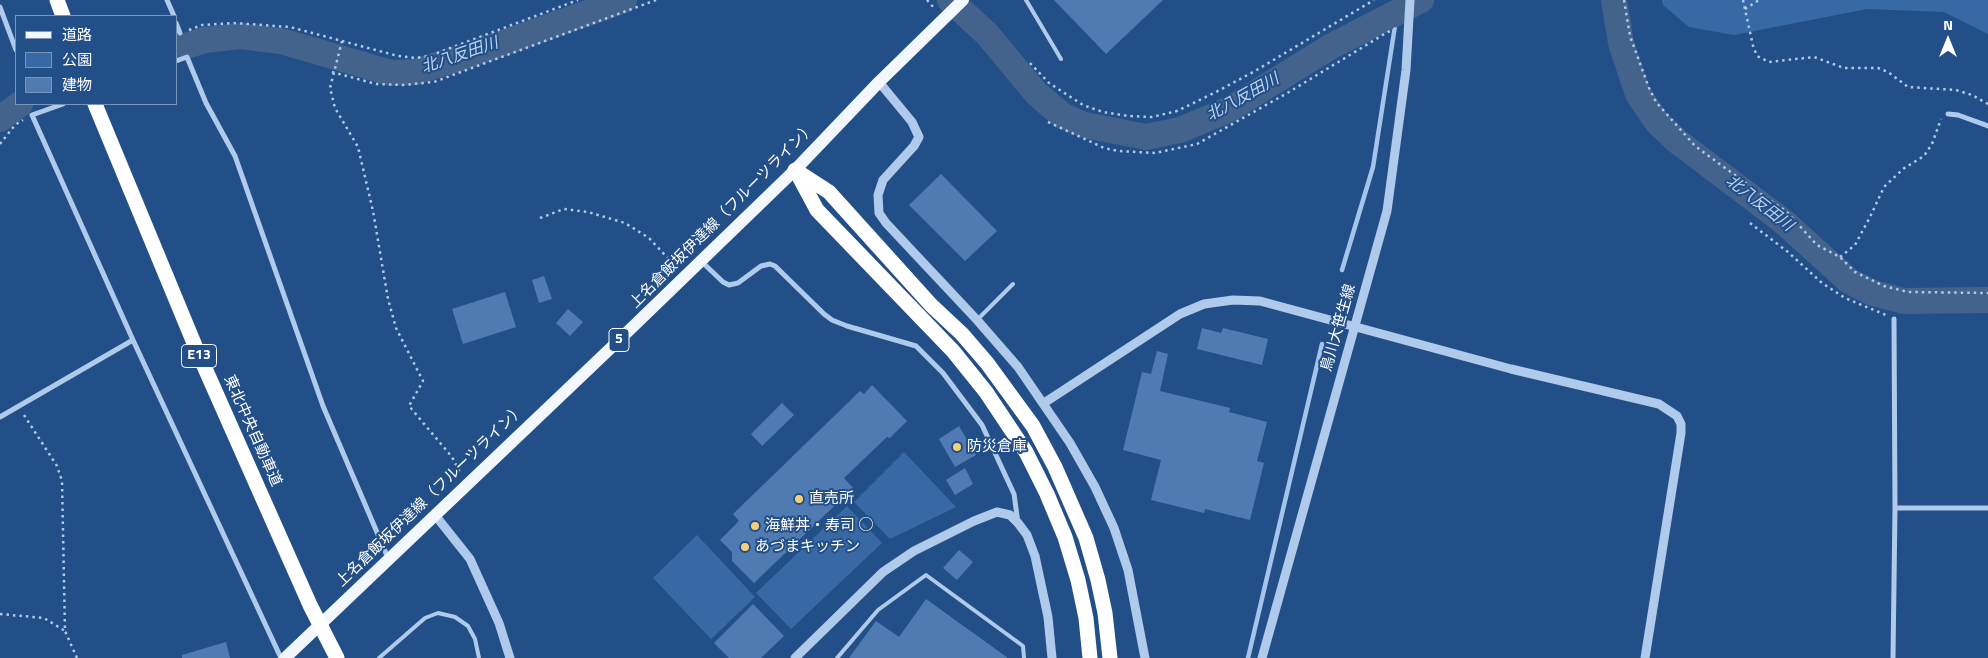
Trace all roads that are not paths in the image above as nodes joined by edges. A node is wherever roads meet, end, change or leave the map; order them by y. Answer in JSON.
{"nodes":[{"id":1,"x":57,"y":0,"type":"edge"},
{"id":2,"x":167,"y":0,"type":"edge"},
{"id":3,"x":963,"y":0,"type":"edge"},
{"id":4,"x":1026,"y":0,"type":"edge"},
{"id":5,"x":1410,"y":0,"type":"edge"},
{"id":6,"x":0,"y":7,"type":"edge"},
{"id":7,"x":63,"y":15,"type":"edge"},
{"id":8,"x":174,"y":15,"type":"edge"},
{"id":9,"x":178,"y":28,"type":"edge"},
{"id":10,"x":180,"y":33,"type":"road end"},
{"id":11,"x":15,"y":47,"type":"edge"},
{"id":12,"x":1061,"y":59,"type":"dead end"},
{"id":13,"x":178,"y":61,"type":"edge"},
{"id":14,"x":879,"y":82,"type":"junction"},
{"id":15,"x":60,"y":105,"type":"edge"},
{"id":16,"x":94,"y":105,"type":"edge"},
{"id":17,"x":1948,"y":114,"type":"road end"},
{"id":18,"x":1988,"y":126,"type":"edge"},
{"id":19,"x":795,"y":170,"type":"junction"},
{"id":20,"x":701,"y":261,"type":"junction"},
{"id":21,"x":1013,"y":284,"type":"dead end"},
{"id":22,"x":1894,"y":319,"type":"road end"},
{"id":23,"x":977,"y":320,"type":"junction"},
{"id":24,"x":1354,"y":328,"type":"junction"},
{"id":25,"x":133,"y":340,"type":"junction"},
{"id":26,"x":1044,"y":403,"type":"junction"},
{"id":27,"x":0,"y":417,"type":"edge"},
{"id":28,"x":1895,"y":508,"type":"junction"},
{"id":29,"x":1988,"y":508,"type":"edge"},
{"id":30,"x":435,"y":515,"type":"junction"},
{"id":31,"x":1018,"y":523,"type":"junction"},
{"id":32,"x":389,"y":560,"type":"junction"},
{"id":33,"x":281,"y":658,"type":"edge"},
{"id":34,"x":285,"y":658,"type":"edge"},
{"id":35,"x":337,"y":658,"type":"edge"},
{"id":36,"x":379,"y":658,"type":"edge"},
{"id":37,"x":479,"y":658,"type":"edge"},
{"id":38,"x":510,"y":658,"type":"edge"},
{"id":39,"x":796,"y":658,"type":"edge"},
{"id":40,"x":837,"y":658,"type":"edge"},
{"id":41,"x":1024,"y":658,"type":"edge"},
{"id":42,"x":1052,"y":658,"type":"edge"},
{"id":43,"x":1090,"y":658,"type":"edge"},
{"id":44,"x":1110,"y":658,"type":"edge"},
{"id":45,"x":1145,"y":658,"type":"edge"},
{"id":46,"x":1262,"y":658,"type":"edge"},
{"id":47,"x":1646,"y":658,"type":"edge"},
{"id":48,"x":1893,"y":658,"type":"edge"}],
"edges":[{"from":1,"to":7,"type":"highway"},
{"from":2,"to":8,"type":"street"},
{"from":3,"to":14,"type":"main road","name":"上名倉飯坂伊達線（フルーツライン）","number":"5"},
{"from":4,"to":12,"type":"lane"},
{"from":5,"to":24,"type":"street","name":"鳥川大笹生線"},
{"from":6,"to":11,"type":"street"},
{"from":9,"to":10,"type":"street"},
{"from":13,"to":32,"type":"street"},
{"from":14,"to":19,"type":"main road","name":"上名倉飯坂伊達線（フルーツライン）","number":"5"},
{"from":14,"to":23,"type":"street"},
{"from":15,"to":25,"type":"street"},
{"from":16,"to":35,"type":"highway","name":"東北中央自動車道","number":"E13"},
{"from":17,"to":18,"type":"street"},
{"from":19,"to":20,"type":"main road","name":"上名倉飯坂伊達線（フルーツライン）","number":"5"},
{"from":19,"to":43,"type":"highway"},
{"from":19,"to":44,"type":"highway"},
{"from":20,"to":30,"type":"main road","name":"上名倉飯坂伊達線（フルーツライン）","number":"5"},
{"from":20,"to":31,"type":"street"},
{"from":21,"to":23,"type":"lane"},
{"from":22,"to":28,"type":"street"},
{"from":23,"to":26,"type":"street"},
{"from":24,"to":26,"type":"street"},
{"from":24,"to":46,"type":"street","name":"鳥川大笹生線"},
{"from":24,"to":47,"type":"street"},
{"from":25,"to":27,"type":"street"},
{"from":25,"to":33,"type":"street"},
{"from":26,"to":45,"type":"street"},
{"from":28,"to":29,"type":"street"},
{"from":28,"to":48,"type":"street"},
{"from":30,"to":32,"type":"main road","name":"上名倉飯坂伊達線（フルーツライン）","number":"5"},
{"from":30,"to":38,"type":"street"},
{"from":31,"to":39,"type":"street"},
{"from":31,"to":42,"type":"street"},
{"from":32,"to":34,"type":"main road","name":"上名倉飯坂伊達線（フルーツライン）","number":"5"},
{"from":36,"to":37,"type":"lane"},
{"from":40,"to":41,"type":"lane"}]}
